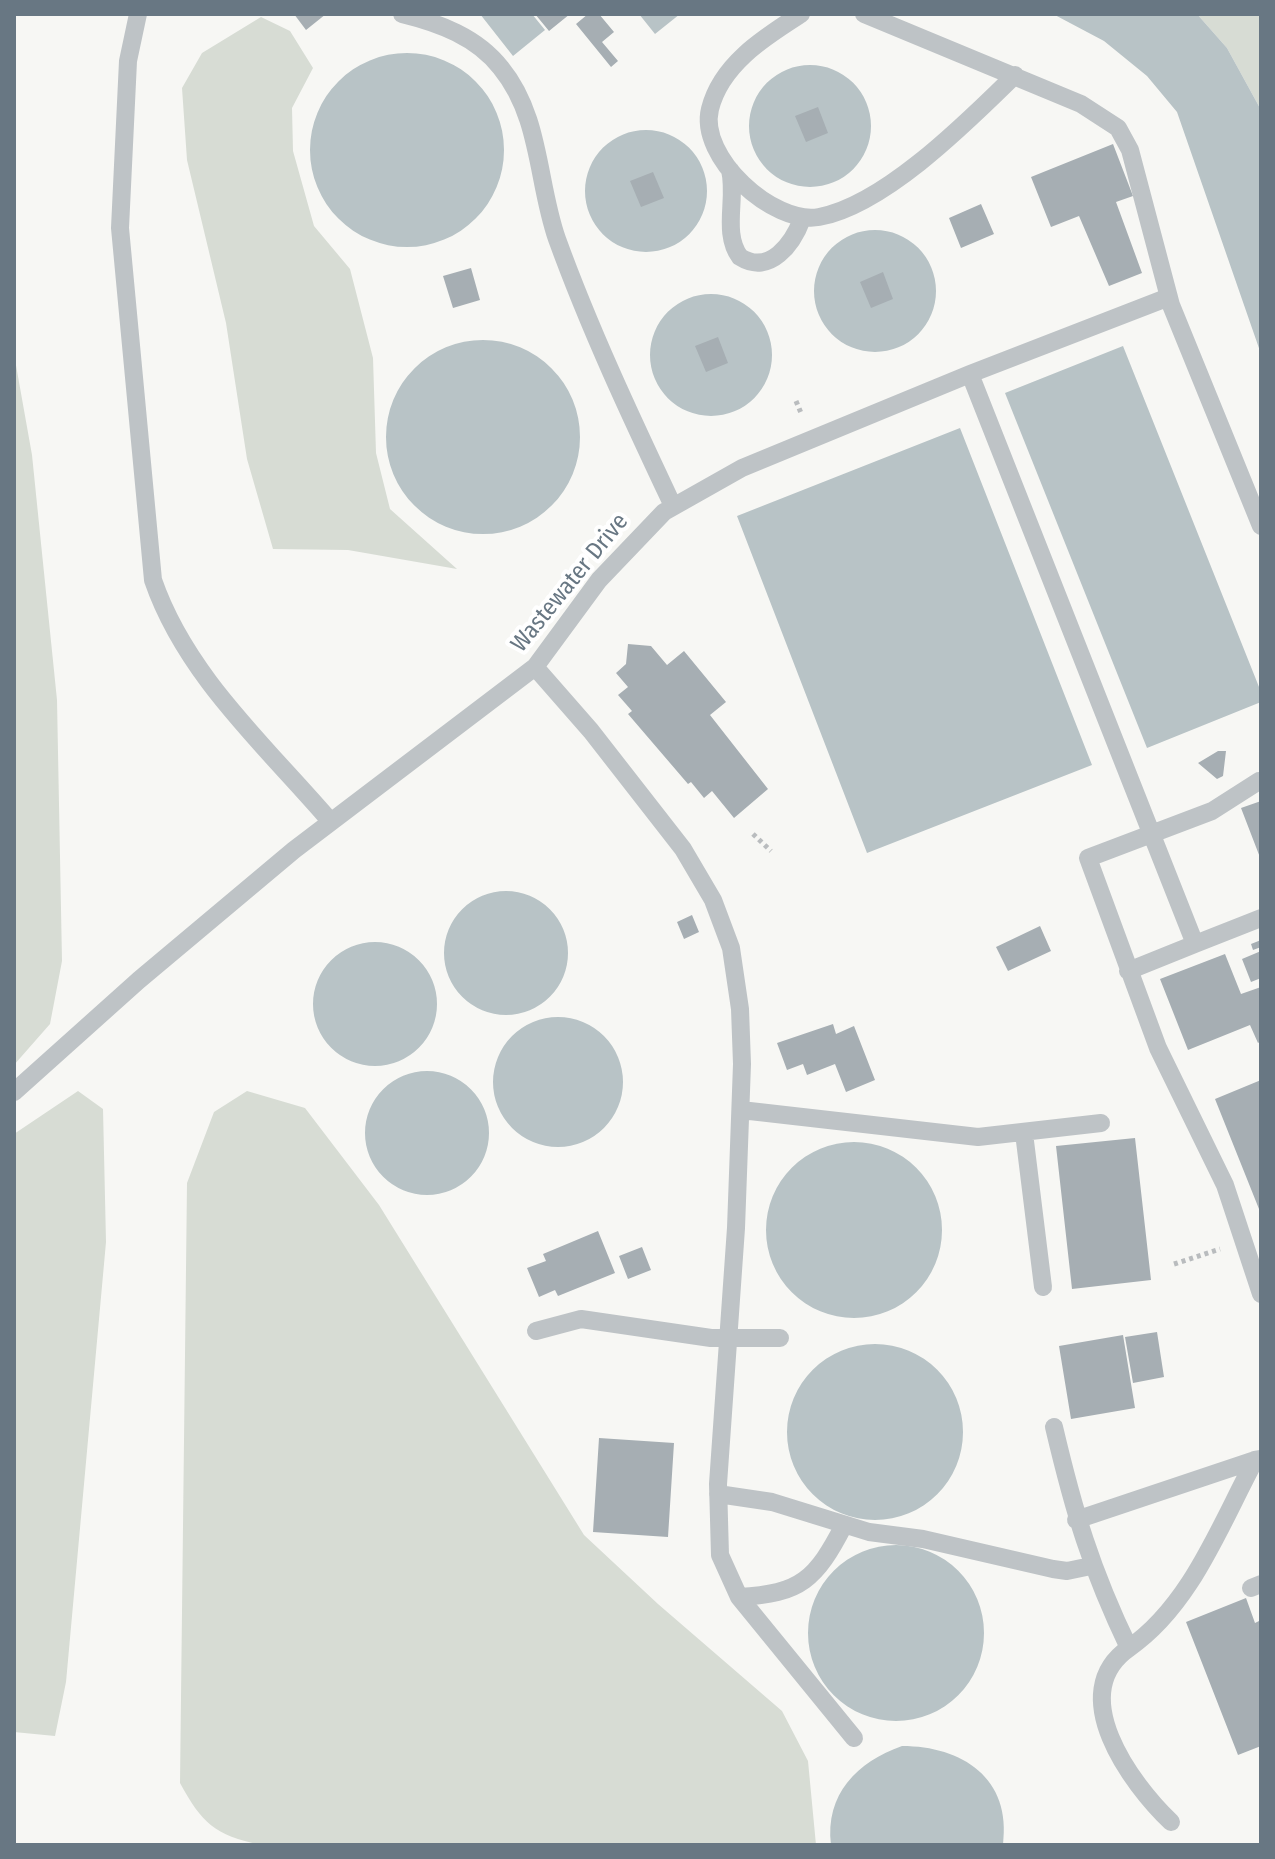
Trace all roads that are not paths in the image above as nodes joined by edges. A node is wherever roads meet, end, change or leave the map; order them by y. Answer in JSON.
{"nodes":[{"id":1,"x":138,"y":14,"type":"edge"},
{"id":2,"x":402,"y":14,"type":"edge"},
{"id":3,"x":801,"y":14,"type":"edge"},
{"id":4,"x":864,"y":14,"type":"edge"},
{"id":5,"x":1015,"y":75,"type":"junction"},
{"id":6,"x":730,"y":167,"type":"junction"},
{"id":7,"x":802,"y":219,"type":"junction"},
{"id":8,"x":1169,"y":297,"type":"junction"},
{"id":9,"x":970,"y":374,"type":"junction"},
{"id":10,"x":673,"y":506,"type":"junction"},
{"id":11,"x":1261,"y":526,"type":"edge"},
{"id":12,"x":535,"y":667,"type":"junction"},
{"id":13,"x":1259,"y":781,"type":"dead end"},
{"id":14,"x":331,"y":822,"type":"junction"},
{"id":15,"x":1152,"y":834,"type":"junction"},
{"id":16,"x":1261,"y":918,"type":"edge"},
{"id":17,"x":1195,"y":944,"type":"junction"},
{"id":18,"x":1128,"y":971,"type":"junction"},
{"id":19,"x":14,"y":1092,"type":"edge"},
{"id":20,"x":741,"y":1110,"type":"junction"},
{"id":21,"x":1101,"y":1123,"type":"dead end"},
{"id":22,"x":1024,"y":1133,"type":"junction"},
{"id":23,"x":1043,"y":1287,"type":"dead end"},
{"id":24,"x":1261,"y":1294,"type":"edge"},
{"id":25,"x":536,"y":1331,"type":"dead end"},
{"id":26,"x":780,"y":1338,"type":"dead end"},
{"id":27,"x":728,"y":1339,"type":"junction"},
{"id":28,"x":1054,"y":1427,"type":"dead end"},
{"id":29,"x":1258,"y":1460,"type":"edge"},
{"id":30,"x":718,"y":1494,"type":"junction"},
{"id":31,"x":1076,"y":1520,"type":"junction"},
{"id":32,"x":844,"y":1525,"type":"junction"},
{"id":33,"x":1091,"y":1566,"type":"junction"},
{"id":34,"x":739,"y":1597,"type":"junction"},
{"id":35,"x":1129,"y":1648,"type":"junction"},
{"id":36,"x":854,"y":1738,"type":"dead end"},
{"id":37,"x":1171,"y":1822,"type":"dead end"}],
"edges":[{"from":1,"to":14,"type":"lane"},
{"from":2,"to":10,"type":"lane"},
{"from":3,"to":6,"type":"lane"},
{"from":4,"to":5,"type":"lane"},
{"from":5,"to":7,"type":"lane"},
{"from":5,"to":8,"type":"lane"},
{"from":6,"to":7,"type":"lane"},
{"from":6,"to":7,"type":"lane"},
{"from":8,"to":9,"type":"lane","name":"Wastewater Drive"},
{"from":8,"to":11,"type":"lane"},
{"from":9,"to":10,"type":"lane","name":"Wastewater Drive"},
{"from":9,"to":15,"type":"lane"},
{"from":10,"to":12,"type":"lane","name":"Wastewater Drive"},
{"from":12,"to":14,"type":"lane","name":"Wastewater Drive"},
{"from":12,"to":20,"type":"lane"},
{"from":13,"to":15,"type":"lane"},
{"from":14,"to":19,"type":"lane","name":"Wastewater Drive"},
{"from":15,"to":17,"type":"lane"},
{"from":15,"to":18,"type":"lane"},
{"from":16,"to":17,"type":"lane"},
{"from":17,"to":18,"type":"lane"},
{"from":18,"to":24,"type":"lane"},
{"from":20,"to":22,"type":"lane"},
{"from":20,"to":27,"type":"lane"},
{"from":21,"to":22,"type":"lane"},
{"from":22,"to":23,"type":"lane"},
{"from":25,"to":27,"type":"lane"},
{"from":26,"to":27,"type":"lane"},
{"from":27,"to":30,"type":"lane"},
{"from":28,"to":31,"type":"lane"},
{"from":29,"to":31,"type":"lane"},
{"from":29,"to":35,"type":"lane"},
{"from":30,"to":32,"type":"lane"},
{"from":30,"to":34,"type":"lane"},
{"from":31,"to":33,"type":"lane"},
{"from":32,"to":33,"type":"lane"},
{"from":32,"to":34,"type":"lane"},
{"from":33,"to":35,"type":"lane"},
{"from":34,"to":36,"type":"lane"},
{"from":35,"to":37,"type":"lane"}]}
